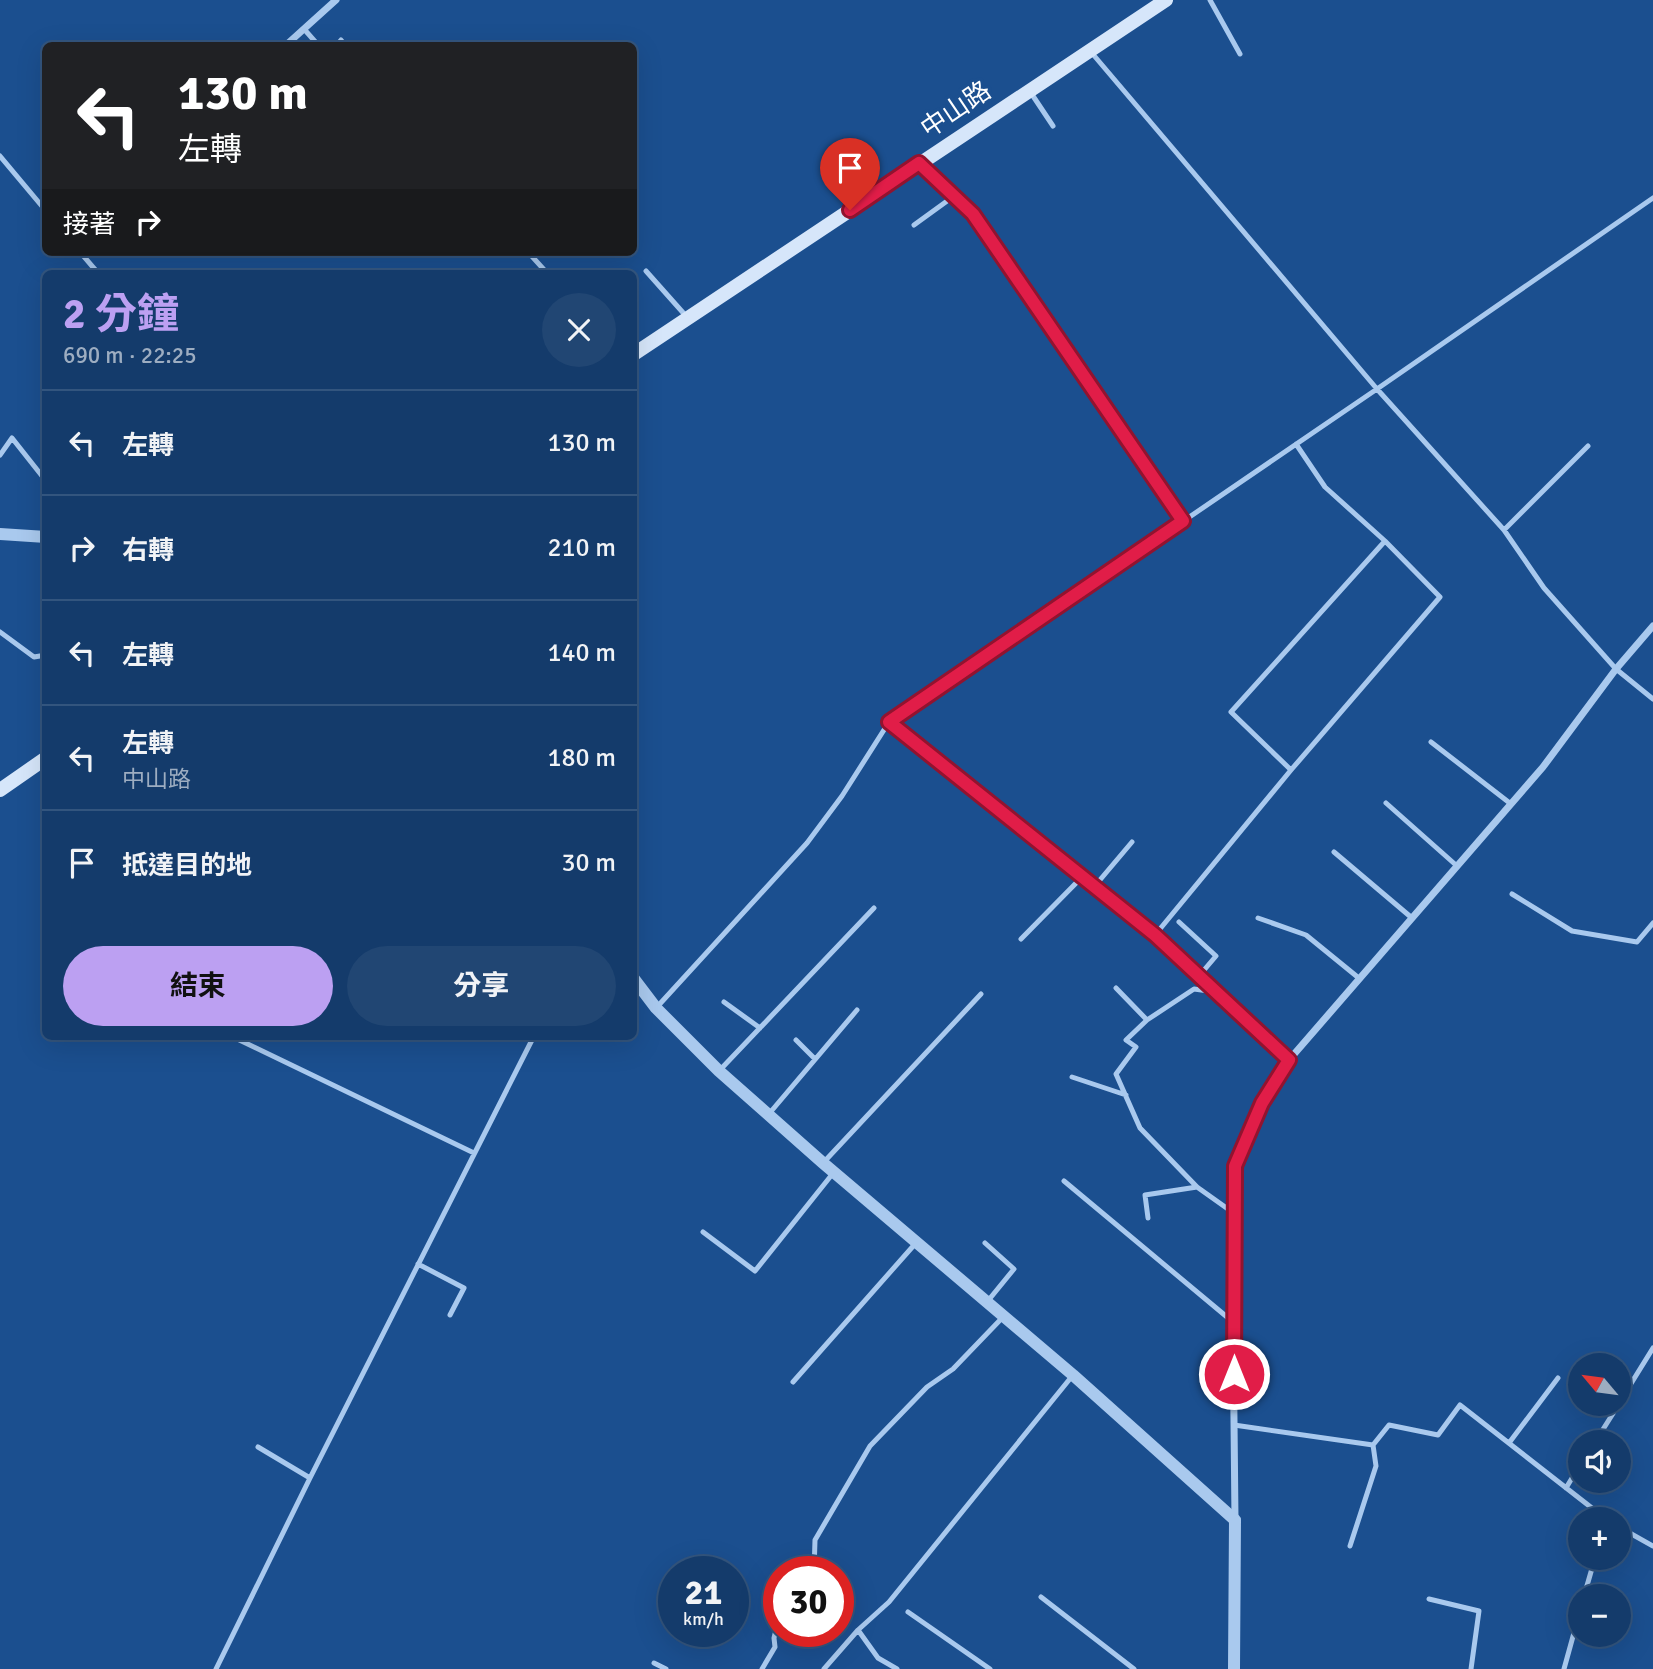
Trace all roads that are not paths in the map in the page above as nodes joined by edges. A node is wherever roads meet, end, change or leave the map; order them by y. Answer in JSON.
{"nodes":[{"id":1,"x":336,"y":0,"type":"edge"},
{"id":2,"x":1166,"y":0,"type":"edge"},
{"id":3,"x":1210,"y":0,"type":"edge"},
{"id":4,"x":304,"y":29,"type":"junction"},
{"id":5,"x":289,"y":42,"type":"edge"},
{"id":6,"x":315,"y":42,"type":"edge"},
{"id":7,"x":1090,"y":50,"type":"junction"},
{"id":8,"x":1240,"y":54,"type":"dead end"},
{"id":9,"x":1029,"y":90,"type":"junction"},
{"id":10,"x":1053,"y":126,"type":"dead end"},
{"id":11,"x":0,"y":156,"type":"edge"},
{"id":12,"x":919,"y":163,"type":"junction"},
{"id":13,"x":954,"y":196,"type":"junction"},
{"id":14,"x":1653,"y":198,"type":"edge"},
{"id":15,"x":42,"y":206,"type":"edge"},
{"id":16,"x":915,"y":225,"type":"dead end"},
{"id":17,"x":83,"y":256,"type":"edge"},
{"id":18,"x":532,"y":256,"type":"edge"},
{"id":19,"x":95,"y":270,"type":"edge"},
{"id":20,"x":544,"y":270,"type":"edge"},
{"id":21,"x":646,"y":271,"type":"dead end"},
{"id":22,"x":688,"y":318,"type":"junction"},
{"id":23,"x":637,"y":352,"type":"edge"},
{"id":24,"x":1377,"y":389,"type":"junction"},
{"id":25,"x":1296,"y":444,"type":"junction"},
{"id":26,"x":1588,"y":446,"type":"dead end"},
{"id":27,"x":0,"y":455,"type":"edge"},
{"id":28,"x":42,"y":476,"type":"edge"},
{"id":29,"x":1183,"y":521,"type":"junction"},
{"id":30,"x":1504,"y":530,"type":"junction"},
{"id":31,"x":0,"y":534,"type":"edge"},
{"id":32,"x":42,"y":537,"type":"edge"},
{"id":33,"x":1385,"y":541,"type":"junction"},
{"id":34,"x":1653,"y":626,"type":"edge"},
{"id":35,"x":0,"y":632,"type":"edge"},
{"id":36,"x":42,"y":656,"type":"edge"},
{"id":37,"x":1616,"y":669,"type":"junction"},
{"id":38,"x":1653,"y":699,"type":"edge"},
{"id":39,"x":889,"y":722,"type":"junction"},
{"id":40,"x":1431,"y":741,"type":"dead end"},
{"id":41,"x":42,"y":761,"type":"edge"},
{"id":42,"x":1291,"y":770,"type":"junction"},
{"id":43,"x":0,"y":790,"type":"edge"},
{"id":44,"x":1386,"y":803,"type":"dead end"},
{"id":45,"x":1511,"y":804,"type":"junction"},
{"id":46,"x":1132,"y":842,"type":"dead end"},
{"id":47,"x":1334,"y":852,"type":"dead end"},
{"id":48,"x":1457,"y":866,"type":"junction"},
{"id":49,"x":1082,"y":877,"type":"junction"},
{"id":50,"x":1094,"y":887,"type":"junction"},
{"id":51,"x":1512,"y":894,"type":"dead end"},
{"id":52,"x":874,"y":908,"type":"dead end"},
{"id":53,"x":1258,"y":918,"type":"dead end"},
{"id":54,"x":1412,"y":918,"type":"junction"},
{"id":55,"x":1179,"y":922,"type":"dead end"},
{"id":56,"x":1653,"y":923,"type":"edge"},
{"id":57,"x":1155,"y":935,"type":"junction"},
{"id":58,"x":1020,"y":939,"type":"dead end"},
{"id":59,"x":1199,"y":976,"type":"junction"},
{"id":60,"x":1360,"y":979,"type":"junction"},
{"id":61,"x":637,"y":983,"type":"edge"},
{"id":62,"x":1116,"y":988,"type":"dead end"},
{"id":63,"x":1216,"y":992,"type":"junction"},
{"id":64,"x":981,"y":994,"type":"dead end"},
{"id":65,"x":724,"y":1002,"type":"dead end"},
{"id":66,"x":656,"y":1008,"type":"junction"},
{"id":67,"x":857,"y":1010,"type":"dead end"},
{"id":68,"x":1147,"y":1020,"type":"junction"},
{"id":69,"x":760,"y":1028,"type":"junction"},
{"id":70,"x":239,"y":1040,"type":"edge"},
{"id":71,"x":532,"y":1040,"type":"edge"},
{"id":72,"x":796,"y":1040,"type":"dead end"},
{"id":73,"x":815,"y":1059,"type":"junction"},
{"id":74,"x":1289,"y":1060,"type":"junction"},
{"id":75,"x":719,"y":1071,"type":"junction"},
{"id":76,"x":1072,"y":1077,"type":"dead end"},
{"id":77,"x":1126,"y":1095,"type":"junction"},
{"id":78,"x":768,"y":1115,"type":"junction"},
{"id":79,"x":474,"y":1153,"type":"junction"},
{"id":80,"x":823,"y":1163,"type":"junction"},
{"id":81,"x":834,"y":1172,"type":"junction"},
{"id":82,"x":1064,"y":1181,"type":"dead end"},
{"id":83,"x":1197,"y":1188,"type":"junction"},
{"id":84,"x":1235,"y":1214,"type":"junction"},
{"id":85,"x":1148,"y":1218,"type":"dead end"},
{"id":86,"x":704,"y":1232,"type":"dead end"},
{"id":87,"x":918,"y":1242,"type":"junction"},
{"id":88,"x":985,"y":1243,"type":"dead end"},
{"id":89,"x":418,"y":1264,"type":"junction"},
{"id":90,"x":987,"y":1302,"type":"junction"},
{"id":91,"x":450,"y":1315,"type":"dead end"},
{"id":92,"x":1003,"y":1316,"type":"junction"},
{"id":93,"x":1233,"y":1322,"type":"junction"},
{"id":94,"x":1653,"y":1348,"type":"edge"},
{"id":95,"x":1073,"y":1375,"type":"junction"},
{"id":96,"x":1558,"y":1378,"type":"dead end"},
{"id":97,"x":793,"y":1382,"type":"dead end"},
{"id":98,"x":1631,"y":1384,"type":"edge"},
{"id":99,"x":1234,"y":1425,"type":"junction"},
{"id":100,"x":1509,"y":1443,"type":"junction"},
{"id":101,"x":1373,"y":1445,"type":"junction"},
{"id":102,"x":258,"y":1447,"type":"dead end"},
{"id":103,"x":310,"y":1478,"type":"junction"},
{"id":104,"x":1568,"y":1485,"type":"edge"},
{"id":105,"x":1566,"y":1488,"type":"junction"},
{"id":106,"x":1591,"y":1507,"type":"edge"},
{"id":107,"x":1235,"y":1521,"type":"junction"},
{"id":108,"x":1631,"y":1534,"type":"edge"},
{"id":109,"x":1350,"y":1546,"type":"dead end"},
{"id":110,"x":1653,"y":1546,"type":"edge"},
{"id":111,"x":814,"y":1556,"type":"edge"},
{"id":112,"x":1041,"y":1597,"type":"dead end"},
{"id":113,"x":1429,"y":1599,"type":"dead end"},
{"id":114,"x":908,"y":1612,"type":"dead end"},
{"id":115,"x":858,"y":1630,"type":"junction"},
{"id":116,"x":775,"y":1647,"type":"edge"},
{"id":117,"x":1570,"y":1647,"type":"edge"},
{"id":118,"x":654,"y":1663,"type":"dead end"},
{"id":119,"x":216,"y":1669,"type":"edge"},
{"id":120,"x":666,"y":1669,"type":"edge"},
{"id":121,"x":762,"y":1669,"type":"edge"},
{"id":122,"x":824,"y":1669,"type":"edge"},
{"id":123,"x":897,"y":1669,"type":"edge"},
{"id":124,"x":990,"y":1669,"type":"edge"},
{"id":125,"x":1134,"y":1669,"type":"edge"},
{"id":126,"x":1234,"y":1669,"type":"edge"},
{"id":127,"x":1471,"y":1669,"type":"edge"},
{"id":128,"x":1564,"y":1669,"type":"edge"}],
"edges":[{"from":1,"to":4,"type":"street"},
{"from":2,"to":7,"type":"main road","name":"中山路"},
{"from":3,"to":8,"type":"lane"},
{"from":4,"to":5,"type":"street"},
{"from":4,"to":6,"type":"lane"},
{"from":7,"to":9,"type":"main road","name":"中山路"},
{"from":7,"to":24,"type":"lane"},
{"from":9,"to":10,"type":"lane"},
{"from":9,"to":12,"type":"main road","name":"中山路"},
{"from":11,"to":15,"type":"lane"},
{"from":12,"to":13,"type":"lane"},
{"from":12,"to":22,"type":"main road","name":"中山路"},
{"from":13,"to":16,"type":"lane"},
{"from":13,"to":29,"type":"lane"},
{"from":14,"to":24,"type":"lane"},
{"from":17,"to":19,"type":"lane"},
{"from":18,"to":20,"type":"lane"},
{"from":21,"to":22,"type":"lane"},
{"from":22,"to":23,"type":"main road","name":"中山路"},
{"from":24,"to":25,"type":"lane"},
{"from":24,"to":30,"type":"lane"},
{"from":25,"to":29,"type":"lane"},
{"from":25,"to":33,"type":"lane"},
{"from":26,"to":30,"type":"lane"},
{"from":27,"to":28,"type":"lane"},
{"from":29,"to":39,"type":"lane"},
{"from":30,"to":37,"type":"lane"},
{"from":31,"to":32,"type":"street"},
{"from":33,"to":42,"type":"lane"},
{"from":33,"to":42,"type":"lane"},
{"from":34,"to":37,"type":"street"},
{"from":35,"to":36,"type":"lane"},
{"from":37,"to":38,"type":"lane"},
{"from":37,"to":45,"type":"street"},
{"from":39,"to":49,"type":"lane"},
{"from":39,"to":66,"type":"lane"},
{"from":40,"to":45,"type":"lane"},
{"from":41,"to":43,"type":"main road"},
{"from":42,"to":57,"type":"lane"},
{"from":44,"to":48,"type":"lane"},
{"from":45,"to":48,"type":"street"},
{"from":46,"to":50,"type":"lane"},
{"from":47,"to":54,"type":"lane"},
{"from":48,"to":54,"type":"street"},
{"from":49,"to":50,"type":"lane"},
{"from":49,"to":58,"type":"lane"},
{"from":50,"to":57,"type":"lane"},
{"from":51,"to":56,"type":"lane"},
{"from":52,"to":69,"type":"lane"},
{"from":53,"to":60,"type":"lane"},
{"from":54,"to":60,"type":"street"},
{"from":55,"to":59,"type":"lane"},
{"from":57,"to":59,"type":"lane"},
{"from":59,"to":63,"type":"lane"},
{"from":60,"to":74,"type":"street"},
{"from":61,"to":66,"type":"street"},
{"from":62,"to":68,"type":"lane"},
{"from":63,"to":68,"type":"lane"},
{"from":63,"to":74,"type":"lane"},
{"from":64,"to":80,"type":"lane"},
{"from":65,"to":69,"type":"lane"},
{"from":66,"to":75,"type":"street"},
{"from":67,"to":73,"type":"lane"},
{"from":68,"to":77,"type":"lane"},
{"from":69,"to":75,"type":"lane"},
{"from":70,"to":79,"type":"lane"},
{"from":71,"to":79,"type":"lane"},
{"from":72,"to":73,"type":"lane"},
{"from":73,"to":78,"type":"lane"},
{"from":74,"to":84,"type":"street"},
{"from":75,"to":78,"type":"street"},
{"from":76,"to":77,"type":"lane"},
{"from":77,"to":83,"type":"lane"},
{"from":78,"to":80,"type":"street"},
{"from":79,"to":89,"type":"lane"},
{"from":80,"to":81,"type":"street"},
{"from":81,"to":86,"type":"lane"},
{"from":81,"to":87,"type":"street"},
{"from":82,"to":93,"type":"lane"},
{"from":83,"to":84,"type":"lane"},
{"from":83,"to":85,"type":"lane"},
{"from":84,"to":93,"type":"street"},
{"from":87,"to":90,"type":"street"},
{"from":87,"to":97,"type":"lane"},
{"from":88,"to":90,"type":"lane"},
{"from":89,"to":91,"type":"lane"},
{"from":89,"to":103,"type":"lane"},
{"from":90,"to":92,"type":"street"},
{"from":92,"to":95,"type":"street"},
{"from":92,"to":111,"type":"lane"},
{"from":93,"to":99,"type":"street"},
{"from":94,"to":98,"type":"lane"},
{"from":95,"to":107,"type":"street"},
{"from":95,"to":115,"type":"lane"},
{"from":96,"to":100,"type":"lane"},
{"from":99,"to":101,"type":"lane"},
{"from":99,"to":107,"type":"street"},
{"from":100,"to":101,"type":"lane"},
{"from":100,"to":105,"type":"lane"},
{"from":101,"to":109,"type":"lane"},
{"from":102,"to":103,"type":"lane"},
{"from":103,"to":119,"type":"lane"},
{"from":104,"to":105,"type":"lane"},
{"from":105,"to":106,"type":"lane"},
{"from":107,"to":126,"type":"street"},
{"from":108,"to":110,"type":"lane"},
{"from":112,"to":125,"type":"lane"},
{"from":113,"to":127,"type":"lane"},
{"from":114,"to":124,"type":"lane"},
{"from":115,"to":122,"type":"lane"},
{"from":115,"to":123,"type":"lane"},
{"from":116,"to":121,"type":"lane"},
{"from":117,"to":128,"type":"lane"},
{"from":118,"to":120,"type":"lane"}]}
